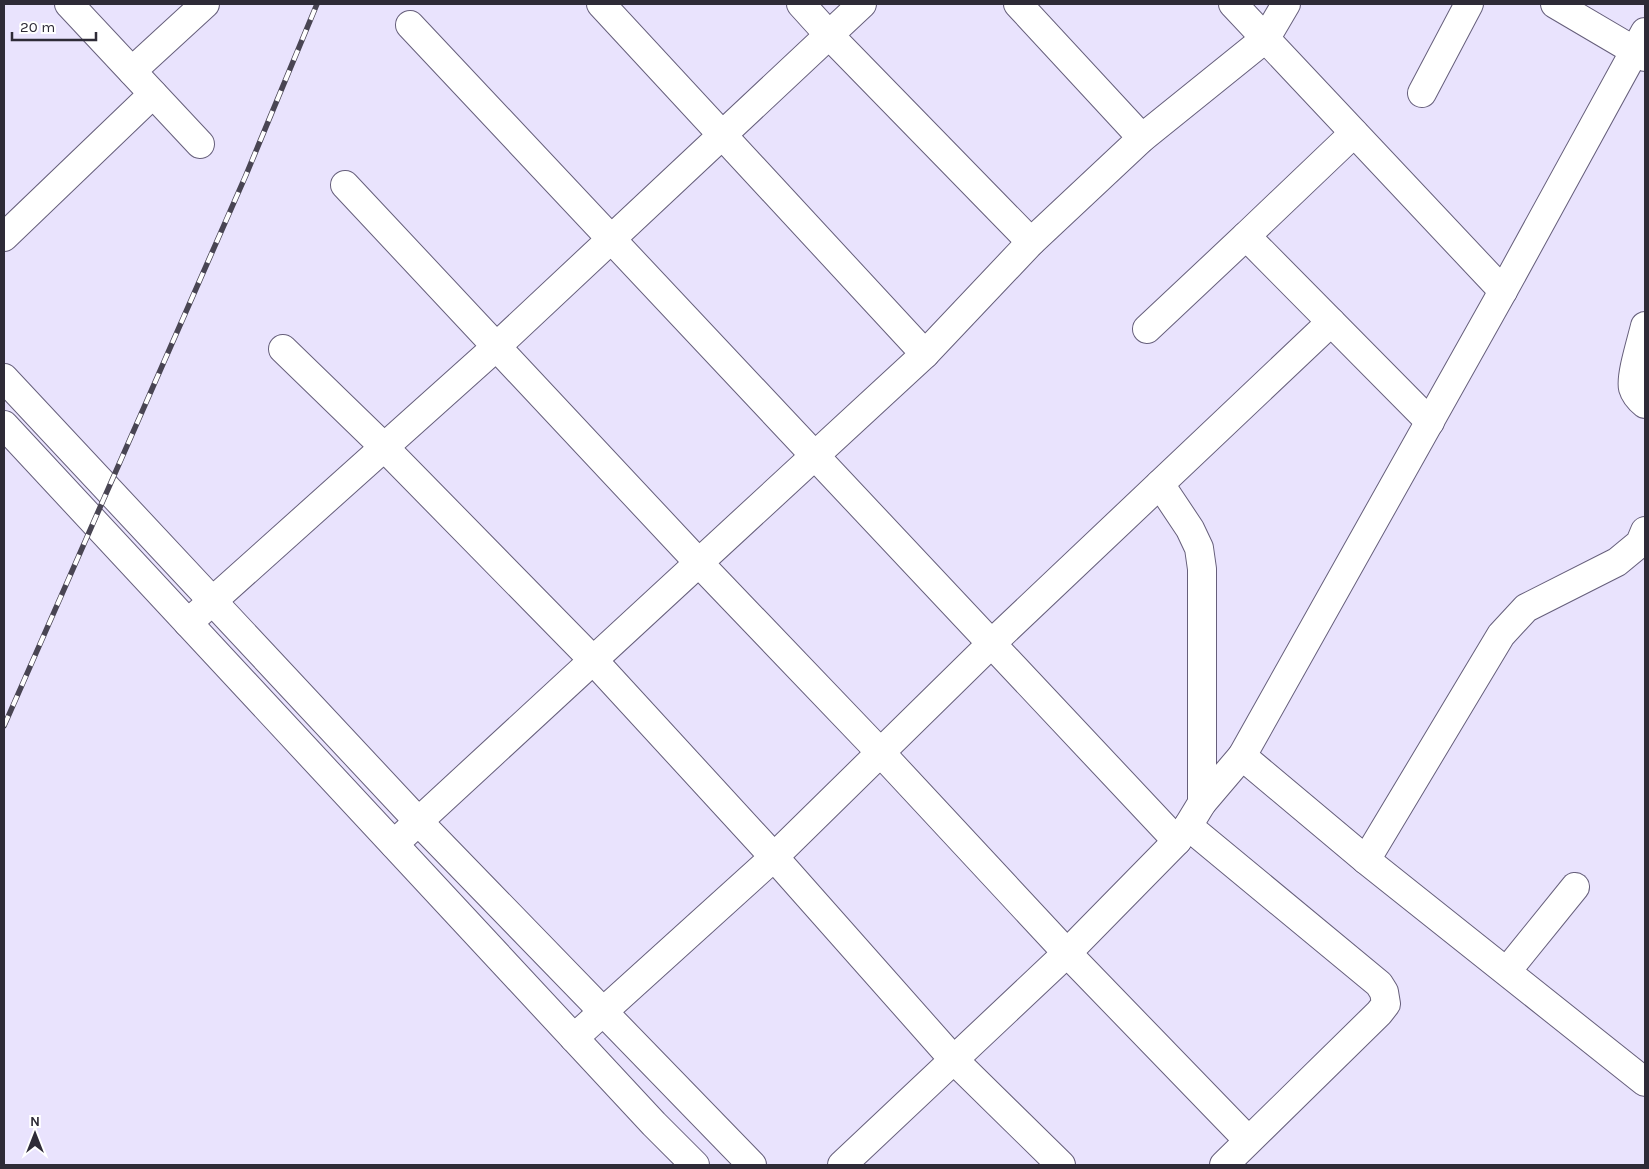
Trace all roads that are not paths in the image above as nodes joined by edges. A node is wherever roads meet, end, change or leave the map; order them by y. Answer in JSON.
{"nodes":[{"id":1,"x":69,"y":4,"type":"edge"},
{"id":2,"x":205,"y":4,"type":"edge"},
{"id":3,"x":600,"y":4,"type":"edge"},
{"id":4,"x":801,"y":4,"type":"edge"},
{"id":5,"x":862,"y":4,"type":"edge"},
{"id":6,"x":1018,"y":4,"type":"edge"},
{"id":7,"x":1233,"y":4,"type":"edge"},
{"id":8,"x":1286,"y":4,"type":"edge"},
{"id":9,"x":1469,"y":4,"type":"edge"},
{"id":10,"x":1555,"y":4,"type":"edge"},
{"id":11,"x":410,"y":25,"type":"dead end"},
{"id":12,"x":829,"y":35,"type":"junction"},
{"id":13,"x":1266,"y":38,"type":"junction"},
{"id":14,"x":1642,"y":47,"type":"edge"},
{"id":15,"x":132,"y":71,"type":"junction"},
{"id":16,"x":1422,"y":93,"type":"dead end"},
{"id":17,"x":153,"y":94,"type":"junction"},
{"id":18,"x":1354,"y":133,"type":"junction"},
{"id":19,"x":722,"y":135,"type":"junction"},
{"id":20,"x":1142,"y":138,"type":"junction"},
{"id":21,"x":200,"y":144,"type":"dead end"},
{"id":22,"x":345,"y":185,"type":"dead end"},
{"id":23,"x":1246,"y":236,"type":"junction"},
{"id":24,"x":4,"y":237,"type":"edge"},
{"id":25,"x":612,"y":239,"type":"junction"},
{"id":26,"x":1031,"y":242,"type":"junction"},
{"id":27,"x":1503,"y":291,"type":"junction"},
{"id":28,"x":1331,"y":322,"type":"junction"},
{"id":29,"x":1645,"y":326,"type":"edge"},
{"id":30,"x":1147,"y":329,"type":"dead end"},
{"id":31,"x":496,"y":347,"type":"junction"},
{"id":32,"x":283,"y":349,"type":"dead end"},
{"id":33,"x":925,"y":354,"type":"junction"},
{"id":34,"x":4,"y":378,"type":"edge"},
{"id":35,"x":1645,"y":404,"type":"edge"},
{"id":36,"x":1430,"y":422,"type":"junction"},
{"id":37,"x":4,"y":425,"type":"edge"},
{"id":38,"x":384,"y":446,"type":"junction"},
{"id":39,"x":814,"y":455,"type":"junction"},
{"id":40,"x":1160,"y":484,"type":"junction"},
{"id":41,"x":1645,"y":531,"type":"edge"},
{"id":42,"x":699,"y":563,"type":"junction"},
{"id":43,"x":212,"y":600,"type":"junction"},
{"id":44,"x":188,"y":623,"type":"junction"},
{"id":45,"x":991,"y":644,"type":"junction"},
{"id":46,"x":593,"y":660,"type":"junction"},
{"id":47,"x":880,"y":752,"type":"junction"},
{"id":48,"x":1242,"y":756,"type":"junction"},
{"id":49,"x":1202,"y":803,"type":"junction"},
{"id":50,"x":419,"y":822,"type":"junction"},
{"id":51,"x":1183,"y":834,"type":"junction"},
{"id":52,"x":394,"y":844,"type":"junction"},
{"id":53,"x":774,"y":857,"type":"junction"},
{"id":54,"x":1366,"y":860,"type":"junction"},
{"id":55,"x":1575,"y":887,"type":"dead end"},
{"id":56,"x":1067,"y":953,"type":"junction"},
{"id":57,"x":1507,"y":972,"type":"junction"},
{"id":58,"x":604,"y":1012,"type":"junction"},
{"id":59,"x":574,"y":1038,"type":"junction"},
{"id":60,"x":953,"y":1059,"type":"junction"},
{"id":61,"x":1645,"y":1082,"type":"edge"},
{"id":62,"x":1248,"y":1140,"type":"junction"},
{"id":63,"x":695,"y":1165,"type":"edge"},
{"id":64,"x":752,"y":1165,"type":"edge"},
{"id":65,"x":842,"y":1165,"type":"edge"},
{"id":66,"x":1061,"y":1165,"type":"edge"},
{"id":67,"x":1224,"y":1165,"type":"edge"}],
"edges":[{"from":1,"to":15,"type":"street"},
{"from":2,"to":15,"type":"street"},
{"from":3,"to":19,"type":"street"},
{"from":4,"to":12,"type":"street"},
{"from":5,"to":12,"type":"street"},
{"from":6,"to":20,"type":"street"},
{"from":7,"to":13,"type":"street"},
{"from":8,"to":13,"type":"street"},
{"from":9,"to":16,"type":"street"},
{"from":10,"to":14,"type":"street"},
{"from":11,"to":25,"type":"street"},
{"from":12,"to":19,"type":"street"},
{"from":12,"to":26,"type":"street"},
{"from":13,"to":18,"type":"street"},
{"from":13,"to":20,"type":"street"},
{"from":14,"to":27,"type":"street"},
{"from":15,"to":17,"type":"street"},
{"from":17,"to":21,"type":"street"},
{"from":17,"to":24,"type":"street"},
{"from":18,"to":23,"type":"street"},
{"from":18,"to":27,"type":"street"},
{"from":19,"to":25,"type":"street"},
{"from":19,"to":33,"type":"street"},
{"from":20,"to":26,"type":"street"},
{"from":22,"to":31,"type":"street"},
{"from":23,"to":28,"type":"street"},
{"from":23,"to":30,"type":"street"},
{"from":25,"to":31,"type":"street"},
{"from":25,"to":39,"type":"street"},
{"from":26,"to":33,"type":"street"},
{"from":27,"to":36,"type":"street"},
{"from":28,"to":36,"type":"street"},
{"from":28,"to":40,"type":"street"},
{"from":29,"to":35,"type":"street"},
{"from":31,"to":38,"type":"street"},
{"from":31,"to":42,"type":"street"},
{"from":32,"to":38,"type":"street"},
{"from":33,"to":39,"type":"street"},
{"from":34,"to":43,"type":"street"},
{"from":36,"to":48,"type":"street"},
{"from":37,"to":44,"type":"street"},
{"from":38,"to":43,"type":"street"},
{"from":38,"to":46,"type":"street"},
{"from":39,"to":42,"type":"street"},
{"from":39,"to":45,"type":"street"},
{"from":40,"to":45,"type":"street"},
{"from":40,"to":49,"type":"street"},
{"from":41,"to":54,"type":"street"},
{"from":42,"to":46,"type":"street"},
{"from":42,"to":47,"type":"street"},
{"from":43,"to":44,"type":"street"},
{"from":43,"to":50,"type":"street"},
{"from":44,"to":52,"type":"street"},
{"from":45,"to":47,"type":"street"},
{"from":45,"to":51,"type":"street"},
{"from":46,"to":50,"type":"street"},
{"from":46,"to":53,"type":"street"},
{"from":47,"to":53,"type":"street"},
{"from":47,"to":56,"type":"street"},
{"from":48,"to":49,"type":"street"},
{"from":48,"to":54,"type":"street"},
{"from":49,"to":51,"type":"street"},
{"from":50,"to":52,"type":"street"},
{"from":50,"to":58,"type":"street"},
{"from":51,"to":56,"type":"street"},
{"from":51,"to":62,"type":"street"},
{"from":52,"to":59,"type":"street"},
{"from":53,"to":58,"type":"street"},
{"from":53,"to":60,"type":"street"},
{"from":54,"to":57,"type":"street"},
{"from":55,"to":57,"type":"street"},
{"from":56,"to":60,"type":"street"},
{"from":56,"to":62,"type":"street"},
{"from":57,"to":61,"type":"street"},
{"from":58,"to":59,"type":"street"},
{"from":58,"to":64,"type":"street"},
{"from":59,"to":63,"type":"street"},
{"from":60,"to":65,"type":"street"},
{"from":60,"to":66,"type":"street"},
{"from":62,"to":67,"type":"street"}]}
